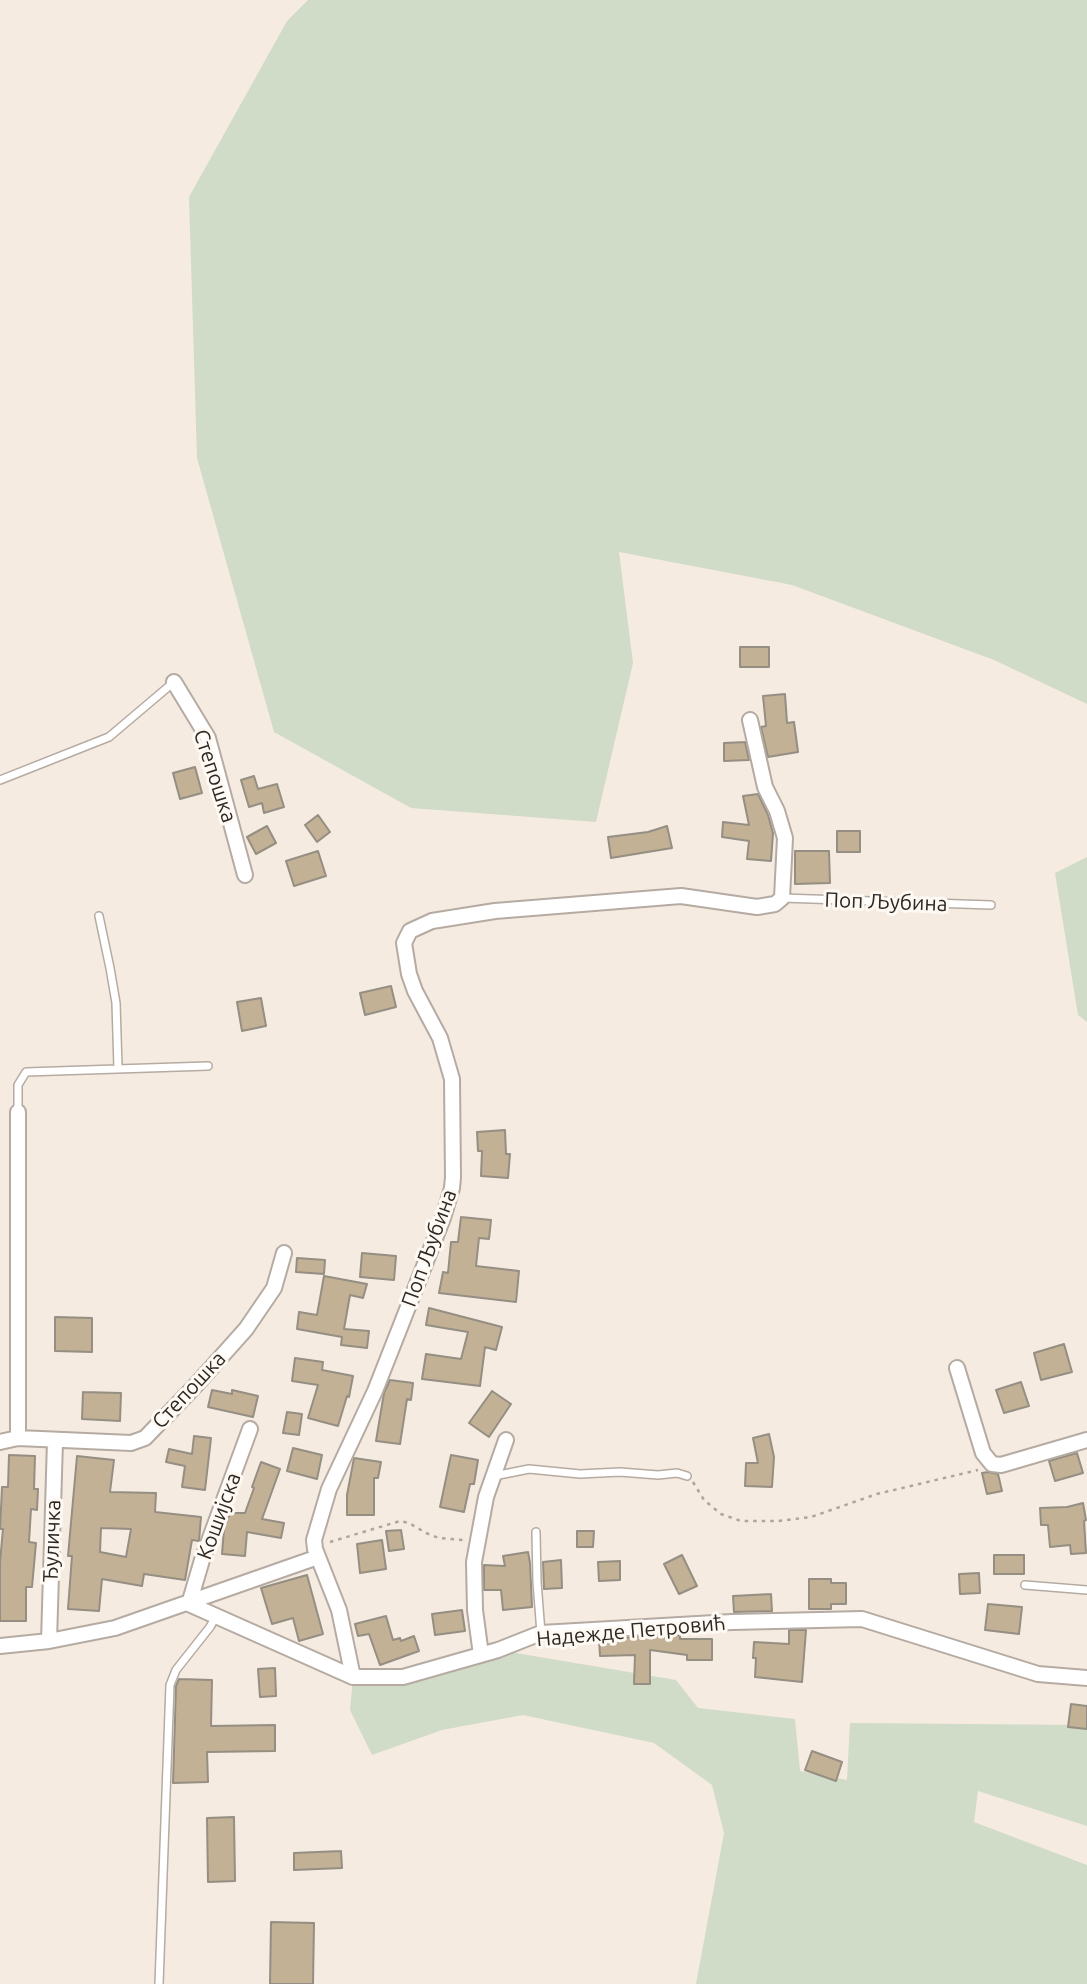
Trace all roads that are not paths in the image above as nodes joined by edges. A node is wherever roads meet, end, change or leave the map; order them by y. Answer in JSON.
{"nodes":[{"id":1,"x":174,"y":682,"type":"joint"},
{"id":2,"x":750,"y":720,"type":"dead end"},
{"id":3,"x":0,"y":780,"type":"edge"},
{"id":4,"x":245,"y":875,"type":"dead end"},
{"id":5,"x":782,"y":898,"type":"junction"},
{"id":6,"x":991,"y":905,"type":"dead end"},
{"id":7,"x":99,"y":916,"type":"dead end"},
{"id":8,"x":208,"y":1066,"type":"dead end"},
{"id":9,"x":118,"y":1068,"type":"junction"},
{"id":10,"x":18,"y":1112,"type":"joint"},
{"id":11,"x":284,"y":1253,"type":"dead end"},
{"id":12,"x":957,"y":1368,"type":"dead end"},
{"id":13,"x":250,"y":1429,"type":"dead end"},
{"id":14,"x":18,"y":1438,"type":"junction"},
{"id":15,"x":506,"y":1440,"type":"dead end"},
{"id":16,"x":1087,"y":1440,"type":"edge"},
{"id":17,"x":55,"y":1441,"type":"junction"},
{"id":18,"x":0,"y":1442,"type":"edge"},
{"id":19,"x":492,"y":1476,"type":"junction"},
{"id":20,"x":687,"y":1476,"type":"road end"},
{"id":21,"x":537,"y":1532,"type":"dead end"},
{"id":22,"x":316,"y":1553,"type":"junction"},
{"id":23,"x":1025,"y":1586,"type":"dead end"},
{"id":24,"x":1087,"y":1590,"type":"edge"},
{"id":25,"x":189,"y":1604,"type":"junction"},
{"id":26,"x":216,"y":1616,"type":"junction"},
{"id":27,"x":541,"y":1633,"type":"junction"},
{"id":28,"x":49,"y":1641,"type":"junction"},
{"id":29,"x":0,"y":1646,"type":"edge"},
{"id":30,"x":481,"y":1655,"type":"junction"},
{"id":31,"x":353,"y":1677,"type":"junction"},
{"id":32,"x":1087,"y":1678,"type":"edge"},
{"id":33,"x":159,"y":1984,"type":"edge"}],
"edges":[{"from":1,"to":3,"type":"lane"},
{"from":1,"to":4,"type":"street","name":"Степошка"},
{"from":2,"to":5,"type":"street"},
{"from":5,"to":6,"type":"lane","name":"Поп Љубина"},
{"from":5,"to":22,"type":"street","name":"Поп Љубина"},
{"from":7,"to":9,"type":"lane"},
{"from":8,"to":9,"type":"lane"},
{"from":9,"to":10,"type":"lane"},
{"from":10,"to":14,"type":"street"},
{"from":11,"to":17,"type":"street","name":"Степошка"},
{"from":12,"to":16,"type":"street"},
{"from":13,"to":25,"type":"street","name":"Кошијска"},
{"from":14,"to":17,"type":"street","name":"Степошка"},
{"from":14,"to":18,"type":"street","name":"Степошка"},
{"from":15,"to":19,"type":"street"},
{"from":17,"to":28,"type":"street","name":"Ђуличка"},
{"from":19,"to":20,"type":"lane"},
{"from":19,"to":30,"type":"street"},
{"from":21,"to":27,"type":"lane"},
{"from":22,"to":25,"type":"street"},
{"from":22,"to":31,"type":"street"},
{"from":23,"to":24,"type":"lane"},
{"from":25,"to":26,"type":"street","name":"Надежде Петровић"},
{"from":25,"to":28,"type":"street"},
{"from":26,"to":31,"type":"street","name":"Надежде Петровић"},
{"from":26,"to":33,"type":"lane"},
{"from":27,"to":30,"type":"street","name":"Надежде Петровић"},
{"from":27,"to":32,"type":"street","name":"Надежде Петровић"},
{"from":28,"to":29,"type":"street"},
{"from":30,"to":31,"type":"street","name":"Надежде Петровић"}]}
